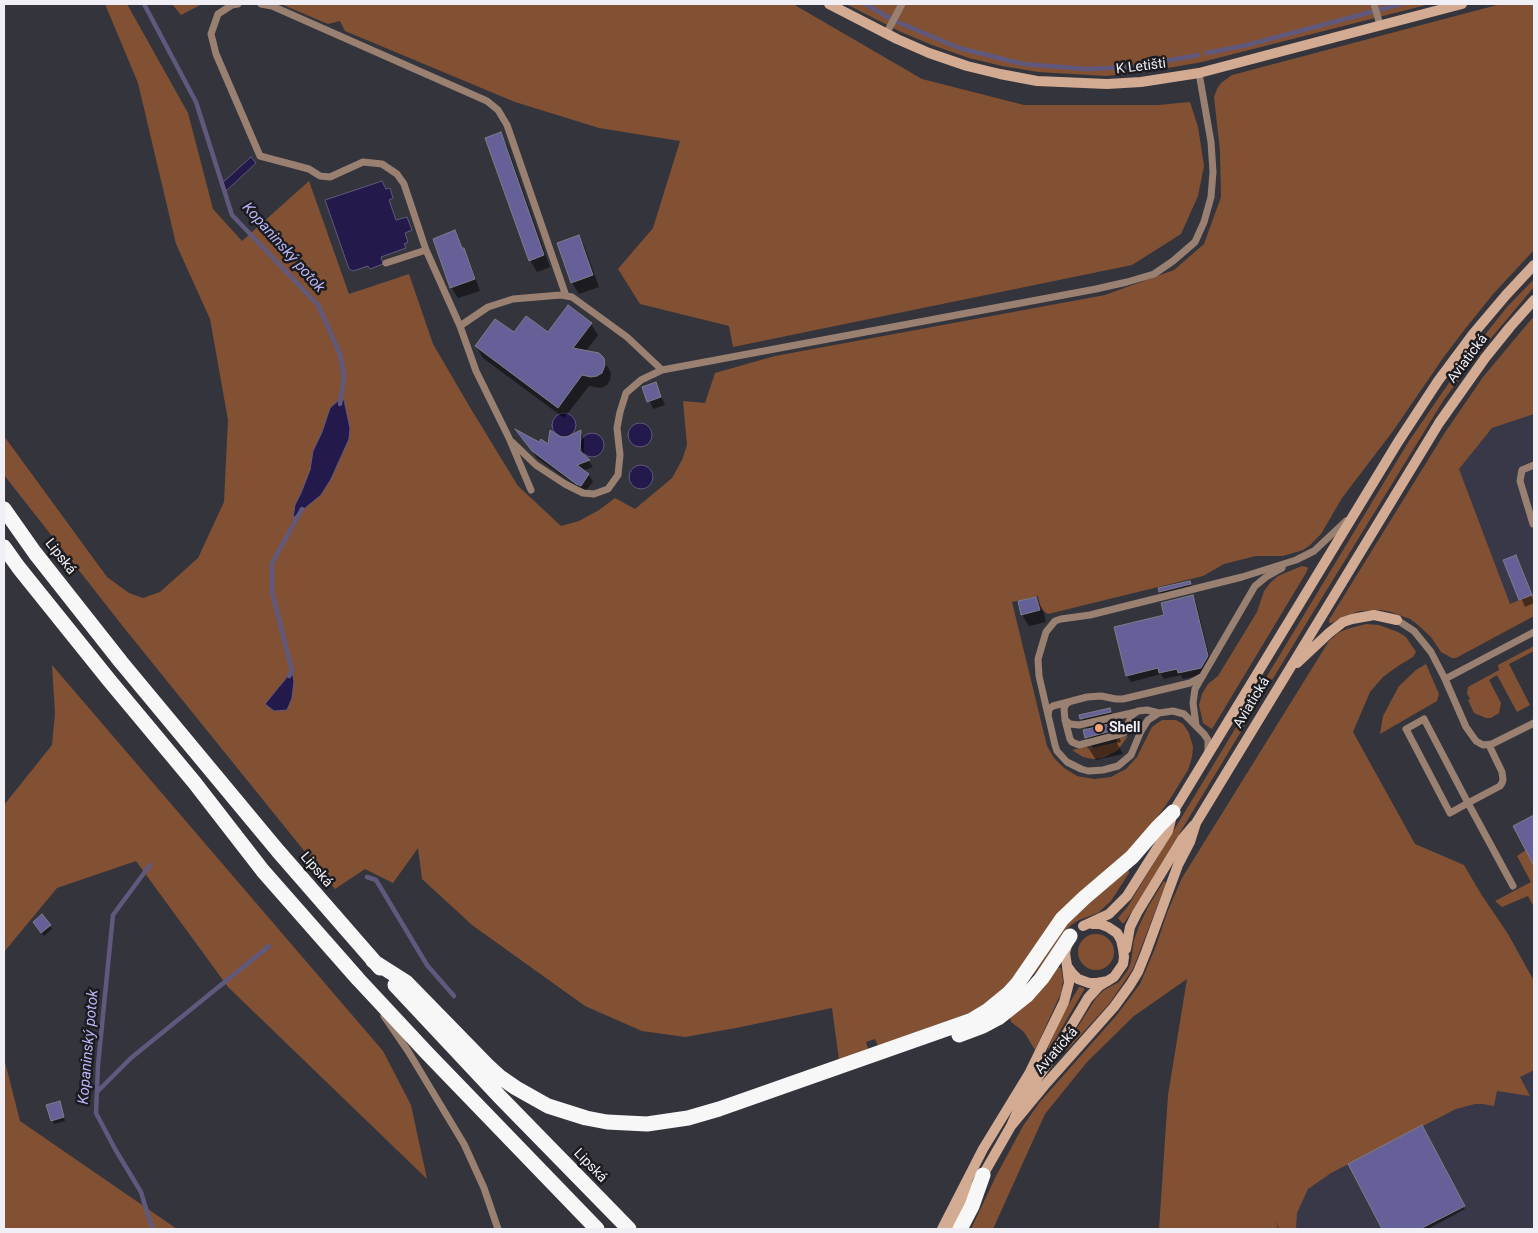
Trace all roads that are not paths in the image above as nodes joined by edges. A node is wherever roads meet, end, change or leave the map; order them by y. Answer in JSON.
{"nodes":[{"id":1,"x":238,"y":4,"type":"edge"},
{"id":2,"x":261,"y":4,"type":"edge"},
{"id":3,"x":829,"y":4,"type":"edge"},
{"id":4,"x":902,"y":4,"type":"edge"},
{"id":5,"x":1374,"y":4,"type":"edge"},
{"id":6,"x":1462,"y":4,"type":"edge"},
{"id":7,"x":1380,"y":25,"type":"junction"},
{"id":8,"x":886,"y":34,"type":"junction"},
{"id":9,"x":1199,"y":73,"type":"junction"},
{"id":10,"x":426,"y":250,"type":"junction"},
{"id":11,"x":386,"y":263,"type":"dead end"},
{"id":12,"x":1534,"y":265,"type":"edge"},
{"id":13,"x":566,"y":296,"type":"junction"},
{"id":14,"x":1534,"y":300,"type":"edge"},
{"id":15,"x":460,"y":326,"type":"junction"},
{"id":16,"x":662,"y":370,"type":"junction"},
{"id":17,"x":509,"y":438,"type":"junction"},
{"id":18,"x":1534,"y":465,"type":"edge"},
{"id":19,"x":531,"y":490,"type":"dead end"},
{"id":20,"x":4,"y":509,"type":"edge"},
{"id":21,"x":1353,"y":515,"type":"junction"},
{"id":22,"x":1533,"y":524,"type":"edge"},
{"id":23,"x":4,"y":547,"type":"edge"},
{"id":24,"x":1296,"y":560,"type":"junction"},
{"id":25,"x":1397,"y":620,"type":"joint"},
{"id":26,"x":1534,"y":632,"type":"edge"},
{"id":27,"x":1287,"y":672,"type":"junction"},
{"id":28,"x":1203,"y":675,"type":"junction"},
{"id":29,"x":1445,"y":679,"type":"junction"},
{"id":30,"x":1069,"y":702,"type":"junction"},
{"id":31,"x":1138,"y":711,"type":"junction"},
{"id":32,"x":1159,"y":713,"type":"junction"},
{"id":33,"x":1048,"y":715,"type":"junction"},
{"id":34,"x":1065,"y":720,"type":"junction"},
{"id":35,"x":1534,"y":723,"type":"edge"},
{"id":36,"x":1196,"y":725,"type":"junction"},
{"id":37,"x":1489,"y":745,"type":"junction"},
{"id":38,"x":1206,"y":758,"type":"junction"},
{"id":39,"x":1468,"y":803,"type":"junction"},
{"id":40,"x":1173,"y":812,"type":"junction"},
{"id":41,"x":1196,"y":823,"type":"junction"},
{"id":42,"x":1513,"y":886,"type":"dead end"},
{"id":43,"x":1082,"y":926,"type":"junction"},
{"id":44,"x":1070,"y":936,"type":"junction"},
{"id":45,"x":1124,"y":957,"type":"junction"},
{"id":46,"x":373,"y":961,"type":"junction"},
{"id":47,"x":1067,"y":966,"type":"junction"},
{"id":48,"x":358,"y":978,"type":"junction"},
{"id":49,"x":1108,"y":981,"type":"junction"},
{"id":50,"x":873,"y":1054,"type":"junction"},
{"id":51,"x":1011,"y":1126,"type":"junction"},
{"id":52,"x":983,"y":1175,"type":"junction"},
{"id":53,"x":498,"y":1229,"type":"edge"},
{"id":54,"x":597,"y":1229,"type":"edge"},
{"id":55,"x":629,"y":1229,"type":"edge"},
{"id":56,"x":942,"y":1229,"type":"edge"},
{"id":57,"x":950,"y":1229,"type":"edge"},
{"id":58,"x":960,"y":1229,"type":"edge"}],
"edges":[{"from":1,"to":10,"type":"lane"},
{"from":2,"to":13,"type":"lane"},
{"from":3,"to":8,"type":"main road","name":"K Letišti"},
{"from":4,"to":8,"type":"lane"},
{"from":5,"to":7,"type":"lane"},
{"from":6,"to":7,"type":"main road","name":"K Letišti"},
{"from":7,"to":9,"type":"main road","name":"K Letišti"},
{"from":8,"to":9,"type":"main road","name":"K Letišti"},
{"from":9,"to":16,"type":"lane"},
{"from":10,"to":11,"type":"lane"},
{"from":10,"to":15,"type":"lane"},
{"from":12,"to":21,"type":"main road","name":"Aviatická"},
{"from":13,"to":15,"type":"lane"},
{"from":13,"to":16,"type":"lane"},
{"from":14,"to":27,"type":"main road","name":"Aviatická"},
{"from":15,"to":17,"type":"lane"},
{"from":16,"to":17,"type":"lane"},
{"from":17,"to":19,"type":"lane"},
{"from":18,"to":22,"type":"lane"},
{"from":20,"to":46,"type":"highway","name":"Lipská"},
{"from":21,"to":24,"type":"lane"},
{"from":21,"to":38,"type":"main road","name":"Aviatická"},
{"from":23,"to":48,"type":"highway"},
{"from":24,"to":28,"type":"lane"},
{"from":24,"to":33,"type":"lane"},
{"from":25,"to":27,"type":"main road"},
{"from":25,"to":29,"type":"lane"},
{"from":26,"to":29,"type":"lane"},
{"from":27,"to":41,"type":"main road","name":"Aviatická"},
{"from":28,"to":30,"type":"lane"},
{"from":28,"to":36,"type":"lane"},
{"from":29,"to":37,"type":"lane"},
{"from":30,"to":33,"type":"lane"},
{"from":30,"to":34,"type":"lane"},
{"from":31,"to":32,"type":"lane"},
{"from":31,"to":34,"type":"lane"},
{"from":31,"to":34,"type":"lane"},
{"from":32,"to":33,"type":"lane"},
{"from":32,"to":36,"type":"lane"},
{"from":35,"to":37,"type":"lane"},
{"from":36,"to":38,"type":"lane"},
{"from":37,"to":39,"type":"lane"},
{"from":38,"to":40,"type":"main road","name":"Aviatická"},
{"from":39,"to":39,"type":"lane"},
{"from":39,"to":42,"type":"lane"},
{"from":40,"to":43,"type":"main road","name":"Aviatická"},
{"from":40,"to":50,"type":"highway"},
{"from":41,"to":45,"type":"main road"},
{"from":41,"to":51,"type":"main road","name":"Aviatická"},
{"from":43,"to":44,"type":"main road"},
{"from":43,"to":45,"type":"main road"},
{"from":44,"to":47,"type":"main road"},
{"from":44,"to":50,"type":"highway"},
{"from":45,"to":49,"type":"main road"},
{"from":46,"to":50,"type":"highway"},
{"from":46,"to":55,"type":"highway","name":"Lipská"},
{"from":47,"to":49,"type":"main road"},
{"from":47,"to":56,"type":"main road","name":"Aviatická"},
{"from":48,"to":53,"type":"lane"},
{"from":48,"to":54,"type":"highway"},
{"from":49,"to":51,"type":"main road"},
{"from":51,"to":52,"type":"main road"},
{"from":52,"to":57,"type":"main road"},
{"from":52,"to":58,"type":"highway"}]}
